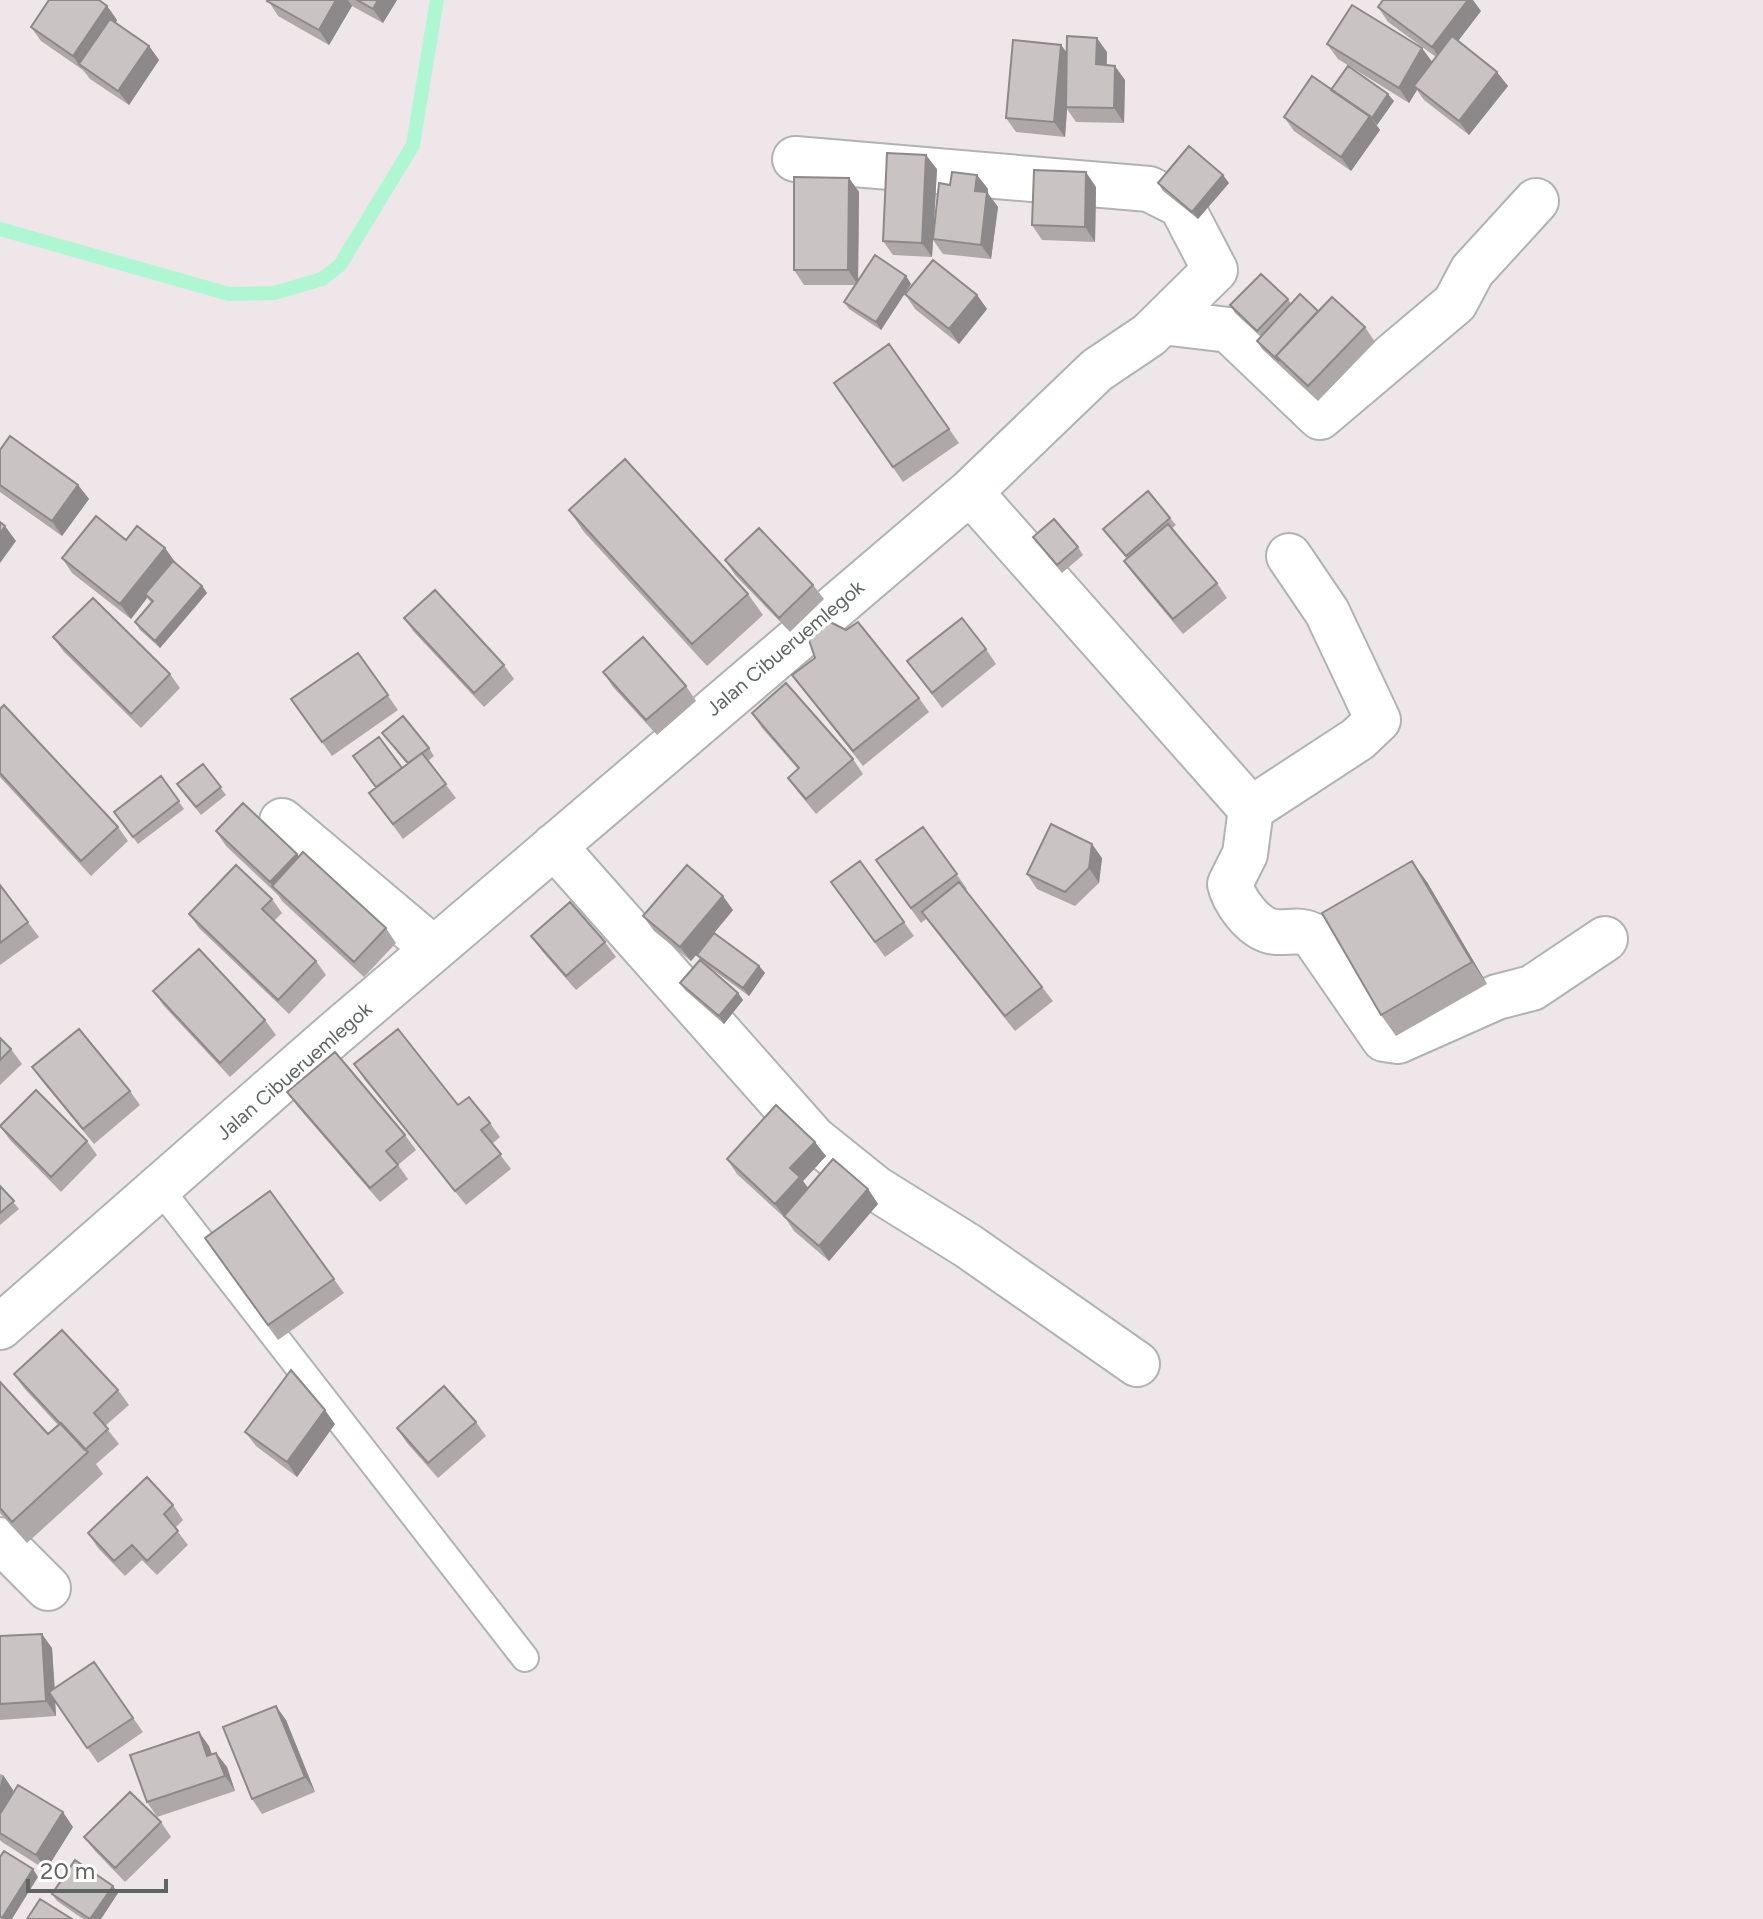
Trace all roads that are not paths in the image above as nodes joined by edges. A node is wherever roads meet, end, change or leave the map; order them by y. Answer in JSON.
{"nodes":[{"id":1,"x":795,"y":159,"type":"dead end"},
{"id":2,"x":1536,"y":201,"type":"dead end"},
{"id":3,"x":1162,"y":322,"type":"junction"},
{"id":4,"x":970,"y":492,"type":"junction"},
{"id":5,"x":1289,"y":556,"type":"dead end"},
{"id":6,"x":1251,"y":809,"type":"junction"},
{"id":7,"x":282,"y":821,"type":"dead end"},
{"id":8,"x":554,"y":846,"type":"junction"},
{"id":9,"x":1605,"y":939,"type":"dead end"},
{"id":10,"x":434,"y":949,"type":"junction"},
{"id":11,"x":160,"y":1189,"type":"junction"},
{"id":12,"x":0,"y":1327,"type":"edge"},
{"id":13,"x":1137,"y":1364,"type":"dead end"},
{"id":14,"x":0,"y":1540,"type":"edge"},
{"id":15,"x":48,"y":1588,"type":"dead end"},
{"id":16,"x":525,"y":1658,"type":"dead end"}],
"edges":[{"from":1,"to":3,"type":"street","name":"Jalan Cibueruemlegok"},
{"from":2,"to":3,"type":"street"},
{"from":3,"to":4,"type":"street","name":"Jalan Cibueruemlegok"},
{"from":4,"to":6,"type":"street"},
{"from":4,"to":8,"type":"street","name":"Jalan Cibueruemlegok"},
{"from":5,"to":6,"type":"street"},
{"from":6,"to":9,"type":"street"},
{"from":7,"to":10,"type":"street"},
{"from":8,"to":10,"type":"street","name":"Jalan Cibueruemlegok"},
{"from":8,"to":13,"type":"street"},
{"from":10,"to":11,"type":"street","name":"Jalan Cibueruemlegok"},
{"from":11,"to":12,"type":"street","name":"Jalan Cibueruemlegok"},
{"from":11,"to":16,"type":"lane"},
{"from":14,"to":15,"type":"street"}]}
